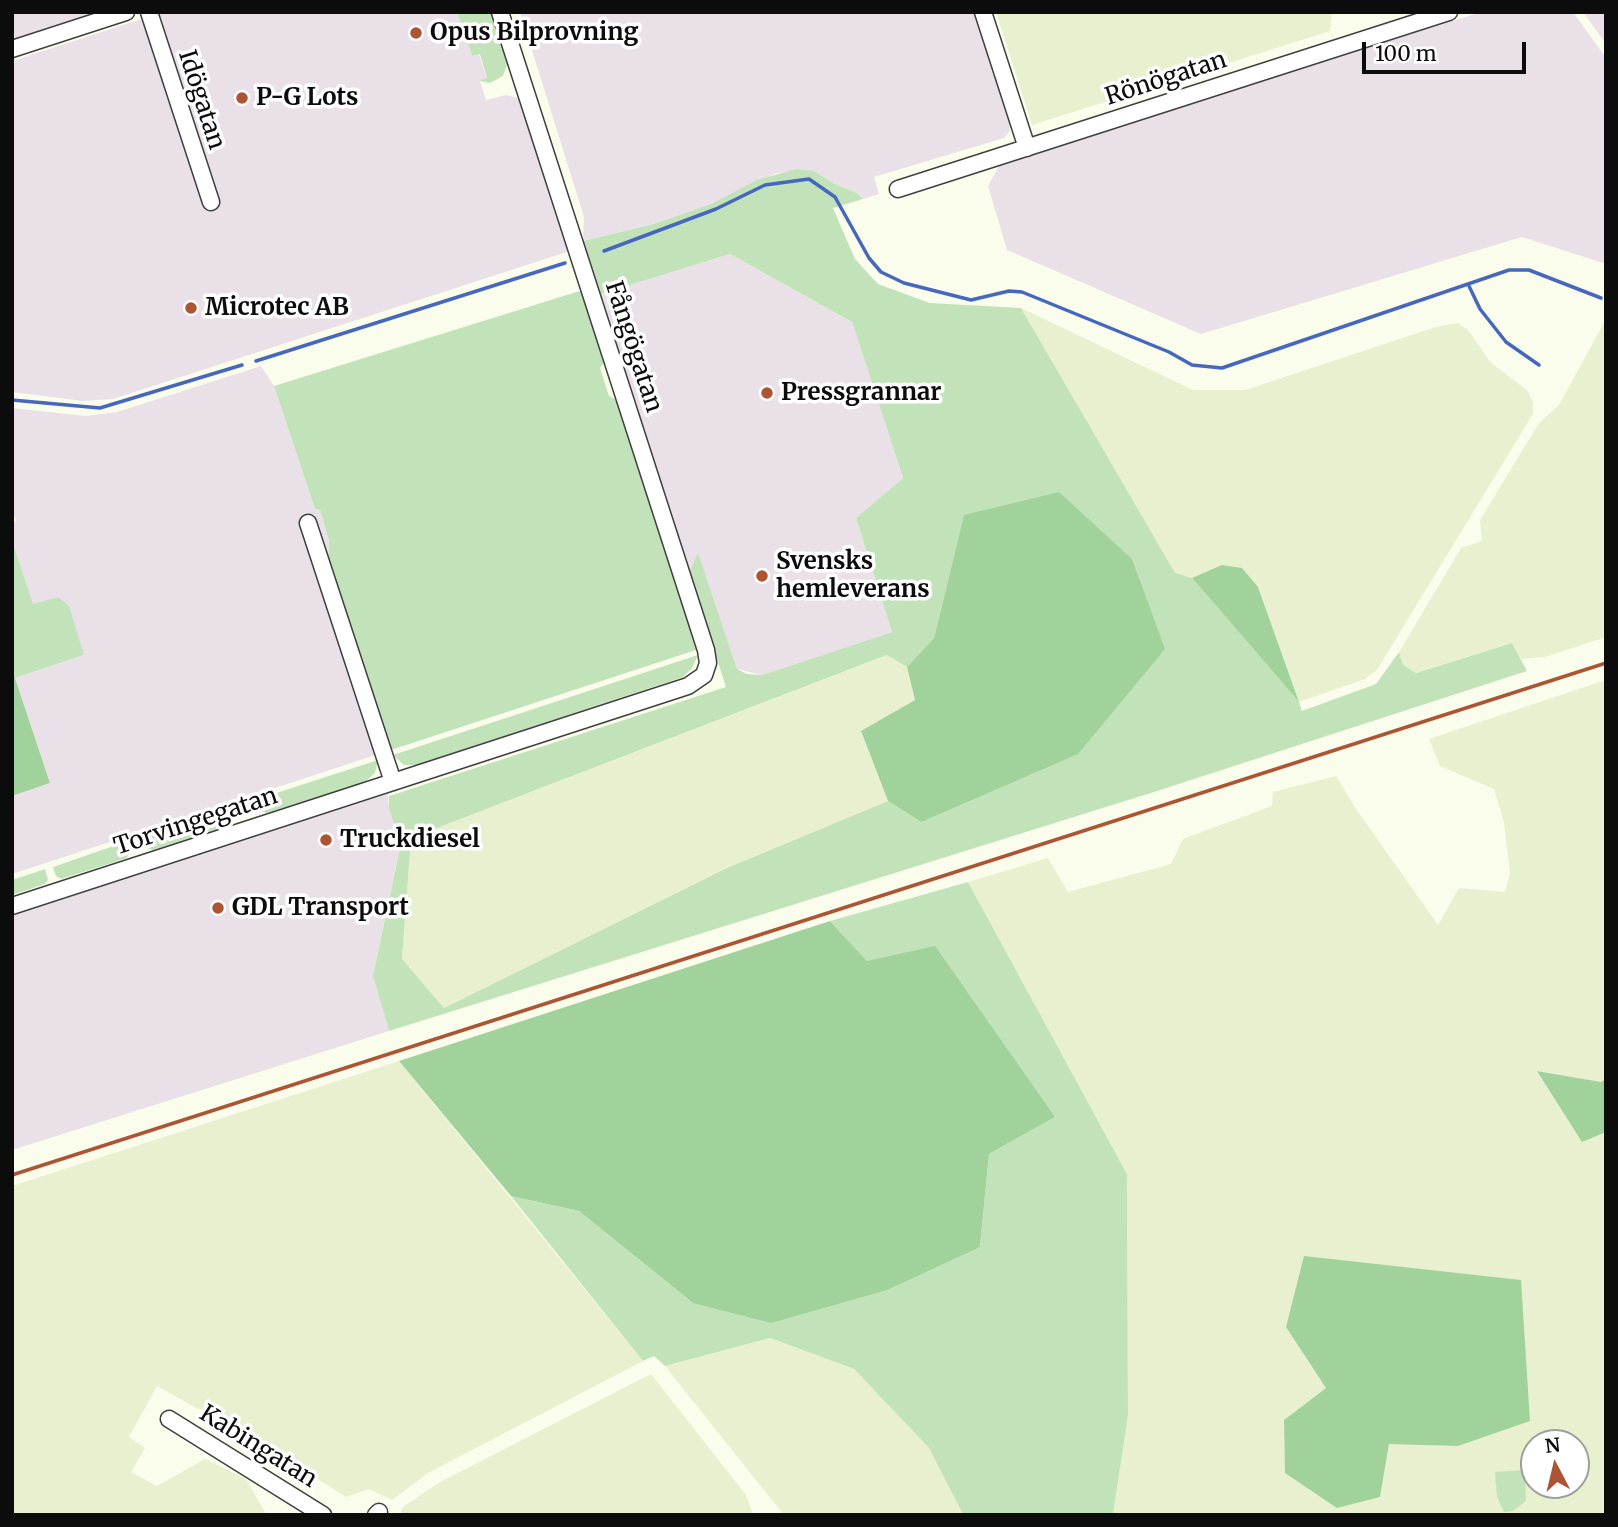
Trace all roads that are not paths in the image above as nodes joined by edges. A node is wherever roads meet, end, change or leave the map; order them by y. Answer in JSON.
{"nodes":[{"id":1,"x":126,"y":12,"type":"edge"},
{"id":2,"x":149,"y":12,"type":"edge"},
{"id":3,"x":503,"y":12,"type":"edge"},
{"id":4,"x":983,"y":12,"type":"edge"},
{"id":5,"x":1448,"y":12,"type":"edge"},
{"id":6,"x":12,"y":50,"type":"edge"},
{"id":7,"x":1027,"y":148,"type":"junction"},
{"id":8,"x":898,"y":189,"type":"dead end"},
{"id":9,"x":211,"y":202,"type":"dead end"},
{"id":10,"x":308,"y":523,"type":"dead end"},
{"id":11,"x":704,"y":676,"type":"joint"},
{"id":12,"x":394,"y":782,"type":"junction"},
{"id":13,"x":12,"y":906,"type":"edge"},
{"id":14,"x":169,"y":1419,"type":"dead end"},
{"id":15,"x":323,"y":1515,"type":"edge"}],
"edges":[{"from":1,"to":6,"type":"street"},
{"from":2,"to":9,"type":"street","name":"Idögatan"},
{"from":3,"to":11,"type":"street","name":"Fångögatan"},
{"from":4,"to":7,"type":"street"},
{"from":5,"to":7,"type":"street","name":"Rönögatan"},
{"from":7,"to":8,"type":"street","name":"Rönögatan"},
{"from":10,"to":12,"type":"street"},
{"from":11,"to":12,"type":"street","name":"Torvingegatan"},
{"from":12,"to":13,"type":"street","name":"Torvingegatan"},
{"from":14,"to":15,"type":"street","name":"Kabingatan"}]}
